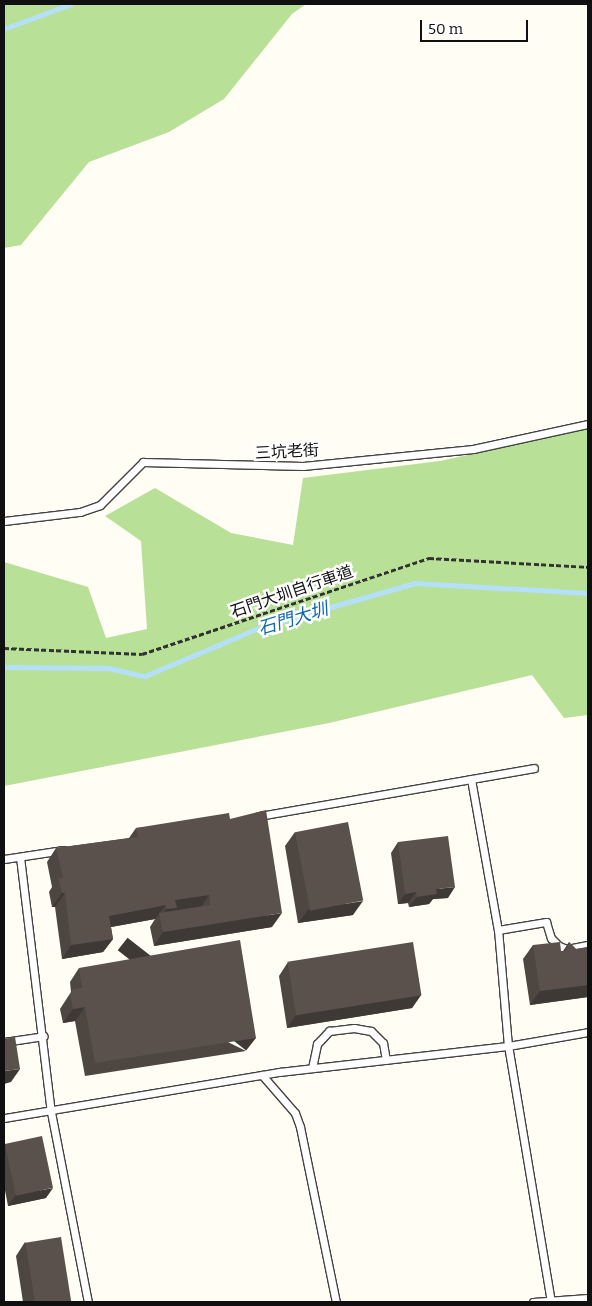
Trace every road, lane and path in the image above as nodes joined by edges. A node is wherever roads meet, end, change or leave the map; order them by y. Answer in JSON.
{"nodes":[{"id":1,"x":588,"y":424,"type":"edge"},
{"id":2,"x":4,"y":521,"type":"edge"},
{"id":3,"x":588,"y":567,"type":"edge"},
{"id":4,"x":4,"y":648,"type":"edge"},
{"id":5,"x":534,"y":768,"type":"dead end"},
{"id":6,"x":471,"y":779,"type":"junction"},
{"id":7,"x":246,"y":818,"type":"edge"},
{"id":8,"x":69,"y":849,"type":"edge"},
{"id":9,"x":20,"y":857,"type":"junction"},
{"id":10,"x":4,"y":859,"type":"edge"},
{"id":11,"x":498,"y":930,"type":"junction"},
{"id":12,"x":588,"y":945,"type":"edge"},
{"id":13,"x":588,"y":1032,"type":"edge"},
{"id":14,"x":44,"y":1036,"type":"junction"},
{"id":15,"x":4,"y":1042,"type":"edge"},
{"id":16,"x":508,"y":1046,"type":"junction"},
{"id":17,"x":386,"y":1060,"type":"junction"},
{"id":18,"x":312,"y":1068,"type":"junction"},
{"id":19,"x":262,"y":1075,"type":"junction"},
{"id":20,"x":51,"y":1112,"type":"junction"},
{"id":21,"x":4,"y":1118,"type":"edge"},
{"id":22,"x":588,"y":1298,"type":"edge"},
{"id":23,"x":551,"y":1301,"type":"edge"},
{"id":24,"x":88,"y":1302,"type":"edge"},
{"id":25,"x":336,"y":1302,"type":"edge"},
{"id":26,"x":533,"y":1302,"type":"edge"}],
"edges":[{"from":1,"to":2,"type":"lane","name":"三坑老街"},
{"from":3,"to":4,"type":"path","name":"石門大圳自行車道"},
{"from":5,"to":6,"type":"lane"},
{"from":6,"to":7,"type":"lane"},
{"from":6,"to":11,"type":"lane"},
{"from":8,"to":9,"type":"lane"},
{"from":9,"to":10,"type":"lane"},
{"from":9,"to":14,"type":"lane"},
{"from":11,"to":12,"type":"lane"},
{"from":11,"to":16,"type":"lane"},
{"from":13,"to":16,"type":"lane"},
{"from":14,"to":15,"type":"lane"},
{"from":14,"to":20,"type":"lane"},
{"from":16,"to":17,"type":"lane"},
{"from":16,"to":23,"type":"lane"},
{"from":17,"to":18,"type":"lane"},
{"from":17,"to":18,"type":"lane"},
{"from":18,"to":19,"type":"lane"},
{"from":19,"to":20,"type":"lane"},
{"from":19,"to":25,"type":"lane"},
{"from":20,"to":21,"type":"lane"},
{"from":20,"to":24,"type":"lane"},
{"from":22,"to":23,"type":"lane"},
{"from":23,"to":26,"type":"lane"}]}
